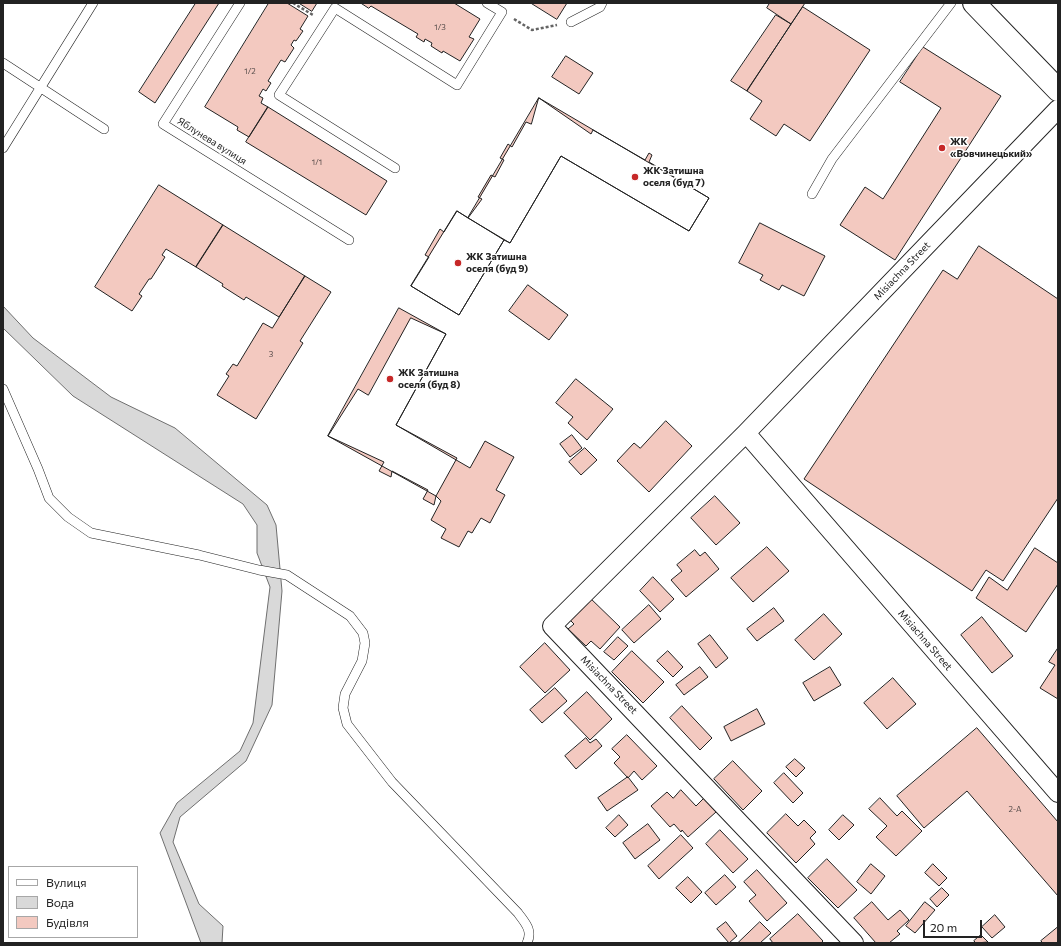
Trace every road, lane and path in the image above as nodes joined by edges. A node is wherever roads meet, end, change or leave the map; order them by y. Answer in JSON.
{"nodes":[{"id":1,"x":93,"y":3,"type":"edge"},
{"id":2,"x":240,"y":3,"type":"edge"},
{"id":3,"x":293,"y":3,"type":"edge"},
{"id":4,"x":487,"y":3,"type":"edge"},
{"id":5,"x":602,"y":3,"type":"edge"},
{"id":6,"x":951,"y":3,"type":"edge"},
{"id":7,"x":974,"y":3,"type":"edge"},
{"id":8,"x":502,"y":12,"type":"junction"},
{"id":9,"x":571,"y":22,"type":"joint"},
{"id":10,"x":325,"y":23,"type":"junction"},
{"id":11,"x":3,"y":63,"type":"edge"},
{"id":12,"x":40,"y":87,"type":"junction"},
{"id":13,"x":1058,"y":90,"type":"edge"},
{"id":14,"x":1058,"y":109,"type":"edge"},
{"id":15,"x":104,"y":129,"type":"dead end"},
{"id":16,"x":3,"y":148,"type":"edge"},
{"id":17,"x":396,"y":168,"type":"dead end"},
{"id":18,"x":812,"y":194,"type":"dead end"},
{"id":19,"x":349,"y":240,"type":"dead end"},
{"id":20,"x":3,"y":388,"type":"edge"},
{"id":21,"x":746,"y":433,"type":"junction"},
{"id":22,"x":1058,"y":792,"type":"edge"},
{"id":23,"x":527,"y":943,"type":"edge"},
{"id":24,"x":854,"y":943,"type":"edge"}],
"edges":[{"from":1,"to":12,"type":"lane"},
{"from":2,"to":19,"type":"lane","name":"Яблунева вулиця"},
{"from":3,"to":10,"type":"path"},
{"from":4,"to":8,"type":"lane"},
{"from":5,"to":9,"type":"lane"},
{"from":6,"to":18,"type":"lane"},
{"from":7,"to":13,"type":"street"},
{"from":8,"to":9,"type":"path"},
{"from":8,"to":10,"type":"lane"},
{"from":10,"to":17,"type":"lane"},
{"from":11,"to":12,"type":"lane"},
{"from":12,"to":15,"type":"lane"},
{"from":12,"to":16,"type":"lane"},
{"from":14,"to":21,"type":"street","name":"Misiachna Street"},
{"from":20,"to":23,"type":"lane"},
{"from":21,"to":22,"type":"street","name":"Misiachna Street"},
{"from":21,"to":24,"type":"street","name":"Misiachna Street"}]}
